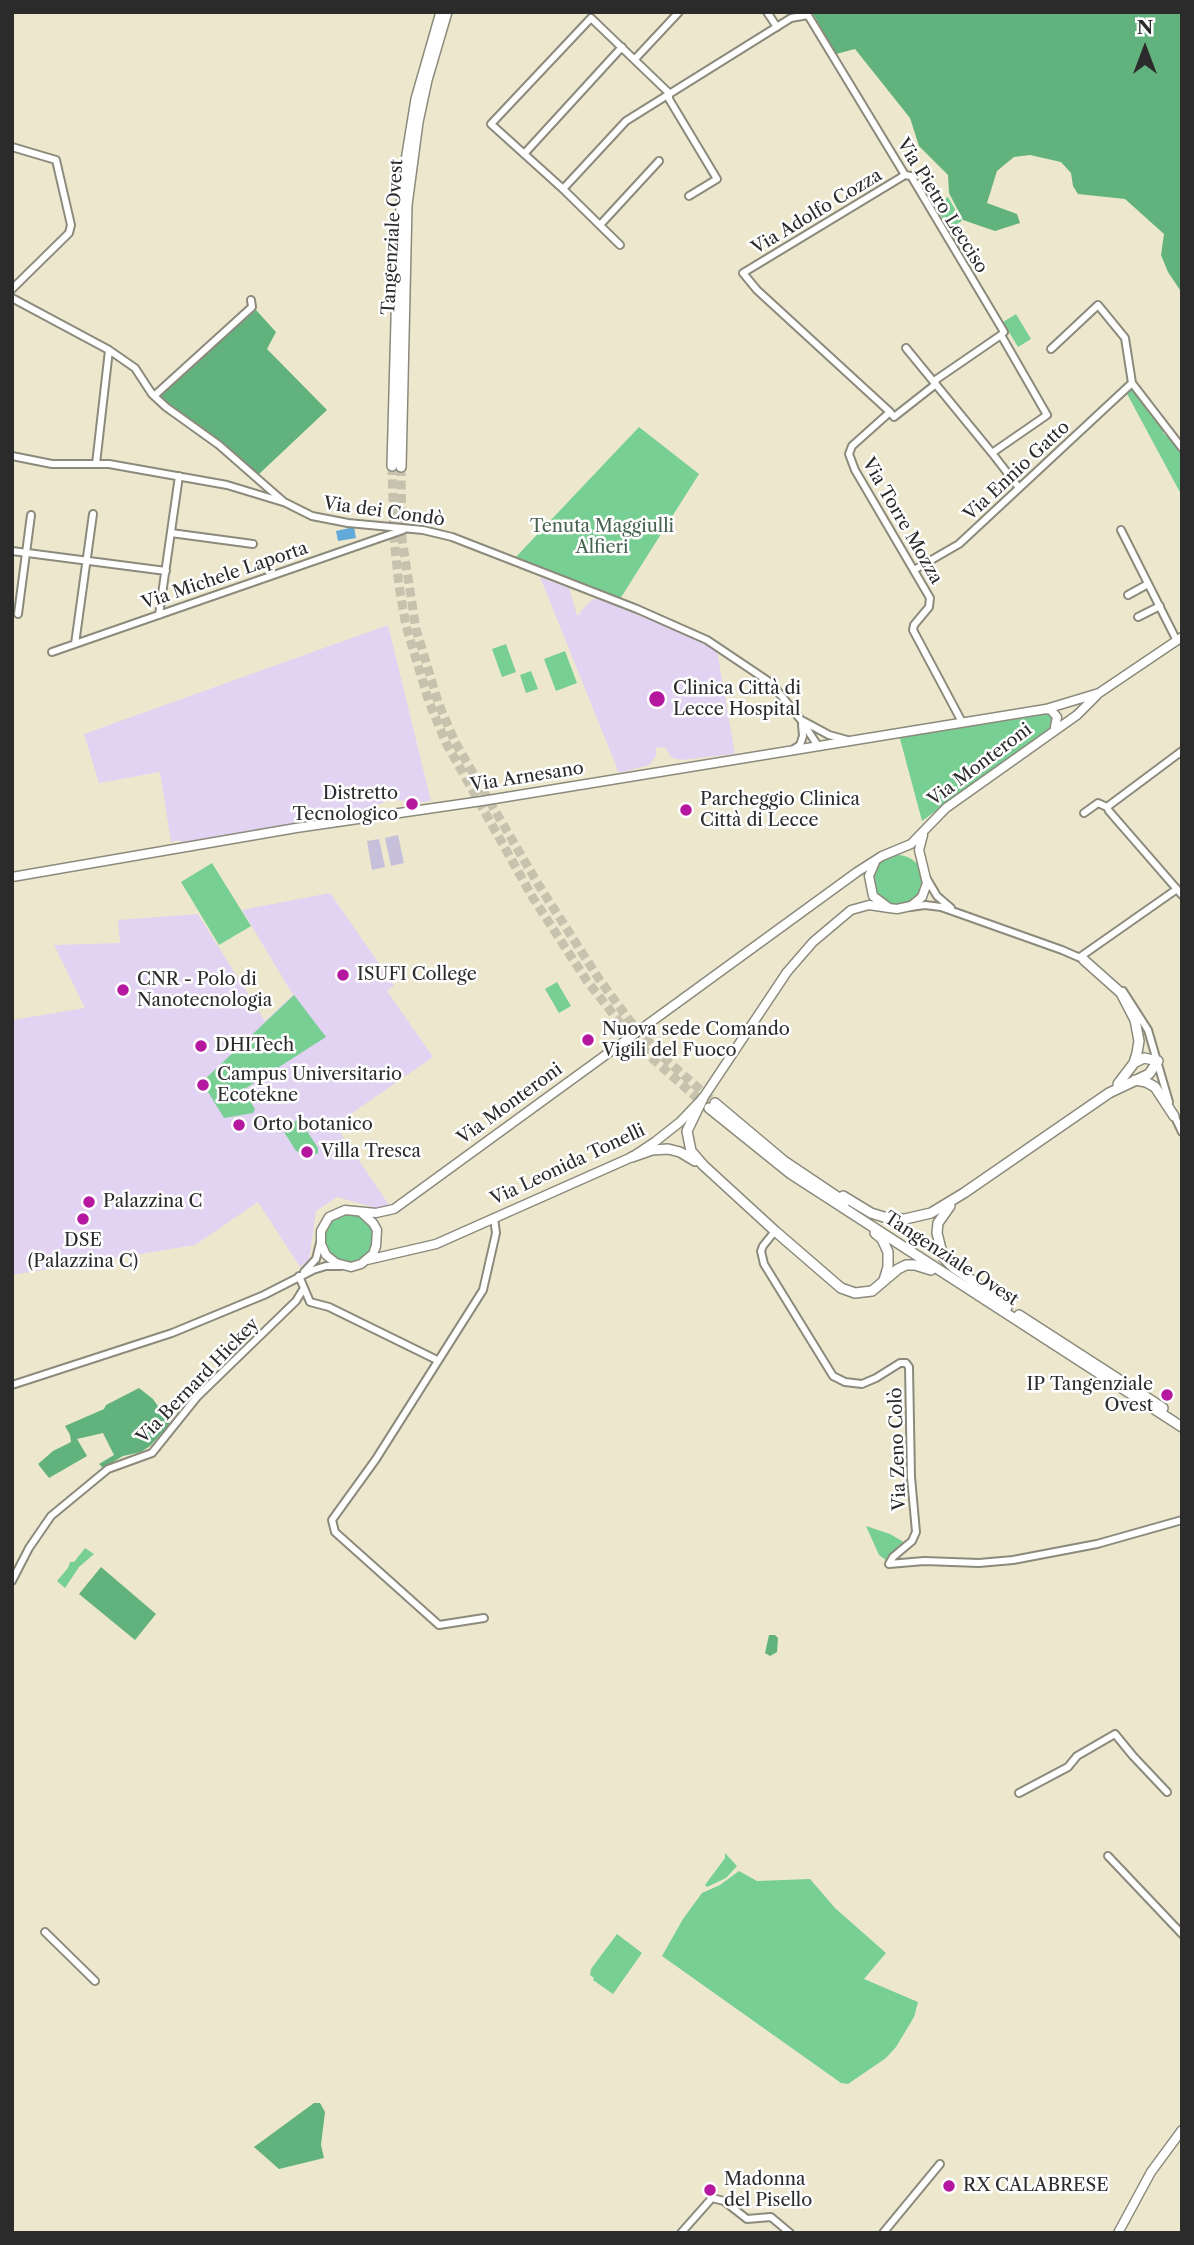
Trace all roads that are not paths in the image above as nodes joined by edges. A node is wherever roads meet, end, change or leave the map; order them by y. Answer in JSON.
{"nodes":[{"id":1,"x":441,"y":12,"type":"edge"},
{"id":2,"x":447,"y":12,"type":"edge"},
{"id":3,"x":679,"y":12,"type":"edge"},
{"id":4,"x":767,"y":12,"type":"edge"},
{"id":5,"x":807,"y":14,"type":"edge"},
{"id":6,"x":793,"y":15,"type":"edge"},
{"id":7,"x":777,"y":27,"type":"junction"},
{"id":8,"x":622,"y":47,"type":"junction"},
{"id":9,"x":635,"y":59,"type":"junction"},
{"id":10,"x":669,"y":93,"type":"junction"},
{"id":11,"x":12,"y":147,"type":"edge"},
{"id":12,"x":524,"y":154,"type":"junction"},
{"id":13,"x":659,"y":161,"type":"dead end"},
{"id":14,"x":905,"y":176,"type":"junction"},
{"id":15,"x":564,"y":188,"type":"junction"},
{"id":16,"x":689,"y":196,"type":"dead end"},
{"id":17,"x":600,"y":225,"type":"junction"},
{"id":18,"x":621,"y":245,"type":"dead end"},
{"id":19,"x":12,"y":289,"type":"edge"},
{"id":20,"x":12,"y":298,"type":"edge"},
{"id":21,"x":251,"y":300,"type":"dead end"},
{"id":22,"x":1001,"y":335,"type":"junction"},
{"id":23,"x":906,"y":348,"type":"dead end"},
{"id":24,"x":1051,"y":349,"type":"dead end"},
{"id":25,"x":110,"y":350,"type":"junction"},
{"id":26,"x":935,"y":382,"type":"junction"},
{"id":27,"x":1132,"y":383,"type":"junction"},
{"id":28,"x":154,"y":396,"type":"junction"},
{"id":29,"x":890,"y":412,"type":"junction"},
{"id":30,"x":1182,"y":448,"type":"edge"},
{"id":31,"x":992,"y":453,"type":"junction"},
{"id":32,"x":12,"y":456,"type":"edge"},
{"id":33,"x":96,"y":464,"type":"junction"},
{"id":34,"x":179,"y":476,"type":"junction"},
{"id":35,"x":1019,"y":488,"type":"junction"},
{"id":36,"x":284,"y":502,"type":"junction"},
{"id":37,"x":93,"y":514,"type":"dead end"},
{"id":38,"x":31,"y":515,"type":"dead end"},
{"id":39,"x":408,"y":528,"type":"junction"},
{"id":40,"x":1121,"y":530,"type":"dead end"},
{"id":41,"x":171,"y":533,"type":"junction"},
{"id":42,"x":253,"y":544,"type":"dead end"},
{"id":43,"x":12,"y":551,"type":"edge"},
{"id":44,"x":26,"y":553,"type":"junction"},
{"id":45,"x":86,"y":561,"type":"junction"},
{"id":46,"x":914,"y":570,"type":"junction"},
{"id":47,"x":166,"y":571,"type":"junction"},
{"id":48,"x":1148,"y":584,"type":"junction"},
{"id":49,"x":1128,"y":595,"type":"dead end"},
{"id":50,"x":1160,"y":606,"type":"junction"},
{"id":51,"x":18,"y":614,"type":"dead end"},
{"id":52,"x":159,"y":615,"type":"junction"},
{"id":53,"x":1138,"y":617,"type":"dead end"},
{"id":54,"x":1180,"y":639,"type":"edge"},
{"id":55,"x":75,"y":644,"type":"junction"},
{"id":56,"x":52,"y":652,"type":"dead end"},
{"id":57,"x":1099,"y":693,"type":"junction"},
{"id":58,"x":1068,"y":704,"type":"junction"},
{"id":59,"x":1046,"y":709,"type":"junction"},
{"id":60,"x":801,"y":720,"type":"junction"},
{"id":61,"x":1070,"y":720,"type":"junction"},
{"id":62,"x":962,"y":722,"type":"junction"},
{"id":63,"x":1054,"y":729,"type":"junction"},
{"id":64,"x":850,"y":740,"type":"junction"},
{"id":65,"x":818,"y":746,"type":"junction"},
{"id":66,"x":792,"y":750,"type":"junction"},
{"id":67,"x":1182,"y":751,"type":"edge"},
{"id":68,"x":1107,"y":807,"type":"junction"},
{"id":69,"x":1084,"y":813,"type":"dead end"},
{"id":70,"x":928,"y":826,"type":"junction"},
{"id":71,"x":896,"y":851,"type":"junction"},
{"id":72,"x":878,"y":859,"type":"junction"},
{"id":73,"x":923,"y":866,"type":"junction"},
{"id":74,"x":926,"y":876,"type":"junction"},
{"id":75,"x":12,"y":877,"type":"edge"},
{"id":76,"x":1179,"y":892,"type":"edge"},
{"id":77,"x":889,"y":908,"type":"junction"},
{"id":78,"x":905,"y":909,"type":"junction"},
{"id":79,"x":962,"y":914,"type":"junction"},
{"id":80,"x":1082,"y":959,"type":"junction"},
{"id":81,"x":1158,"y":1061,"type":"junction"},
{"id":82,"x":1134,"y":1063,"type":"junction"},
{"id":83,"x":1130,"y":1081,"type":"junction"},
{"id":84,"x":1109,"y":1093,"type":"junction"},
{"id":85,"x":703,"y":1098,"type":"junction"},
{"id":86,"x":1174,"y":1116,"type":"junction"},
{"id":87,"x":1182,"y":1132,"type":"edge"},
{"id":88,"x":632,"y":1157,"type":"junction"},
{"id":89,"x":703,"y":1165,"type":"junction"},
{"id":90,"x":796,"y":1170,"type":"junction"},
{"id":91,"x":964,"y":1193,"type":"junction"},
{"id":92,"x":826,"y":1197,"type":"junction"},
{"id":93,"x":361,"y":1212,"type":"junction"},
{"id":94,"x":494,"y":1219,"type":"junction"},
{"id":95,"x":775,"y":1231,"type":"junction"},
{"id":96,"x":320,"y":1238,"type":"junction"},
{"id":97,"x":367,"y":1260,"type":"junction"},
{"id":98,"x":342,"y":1266,"type":"junction"},
{"id":99,"x":300,"y":1276,"type":"junction"},
{"id":100,"x":884,"y":1280,"type":"junction"},
{"id":101,"x":304,"y":1288,"type":"junction"},
{"id":102,"x":1003,"y":1308,"type":"junction"},
{"id":103,"x":437,"y":1360,"type":"junction"},
{"id":104,"x":12,"y":1385,"type":"edge"},
{"id":105,"x":1182,"y":1420,"type":"edge"},
{"id":106,"x":1182,"y":1427,"type":"edge"},
{"id":107,"x":1182,"y":1520,"type":"edge"},
{"id":108,"x":12,"y":1581,"type":"edge"},
{"id":109,"x":484,"y":1618,"type":"dead end"},
{"id":110,"x":1167,"y":1792,"type":"dead end"},
{"id":111,"x":1019,"y":1793,"type":"dead end"},
{"id":112,"x":1108,"y":1856,"type":"dead end"},
{"id":113,"x":45,"y":1932,"type":"dead end"},
{"id":114,"x":1182,"y":1934,"type":"edge"},
{"id":115,"x":95,"y":1981,"type":"dead end"},
{"id":116,"x":1182,"y":2130,"type":"edge"},
{"id":117,"x":940,"y":2164,"type":"dead end"},
{"id":118,"x":681,"y":2233,"type":"edge"},
{"id":119,"x":790,"y":2233,"type":"edge"},
{"id":120,"x":883,"y":2233,"type":"edge"},
{"id":121,"x":1118,"y":2233,"type":"edge"}],
"edges":[{"from":1,"to":2,"type":"highway","name":"Tangenziale Ovest"},
{"from":3,"to":9,"type":"street"},
{"from":4,"to":7,"type":"street"},
{"from":5,"to":6,"type":"street"},
{"from":5,"to":14,"type":"street","name":"Via Pietro Lecciso"},
{"from":6,"to":7,"type":"street"},
{"from":7,"to":10,"type":"street"},
{"from":8,"to":9,"type":"street"},
{"from":8,"to":12,"type":"street"},
{"from":8,"to":12,"type":"street"},
{"from":9,"to":10,"type":"street"},
{"from":10,"to":15,"type":"street"},
{"from":10,"to":16,"type":"street"},
{"from":11,"to":19,"type":"street"},
{"from":12,"to":15,"type":"street"},
{"from":13,"to":17,"type":"street"},
{"from":14,"to":22,"type":"street","name":"Via Pietro Lecciso"},
{"from":14,"to":29,"type":"street","name":"Via Adolfo Cozza"},
{"from":15,"to":17,"type":"street"},
{"from":17,"to":18,"type":"street"},
{"from":20,"to":25,"type":"street","name":"Via dei Condò"},
{"from":21,"to":28,"type":"street"},
{"from":22,"to":26,"type":"street"},
{"from":22,"to":31,"type":"street","name":"Via Pietro Lecciso"},
{"from":23,"to":26,"type":"street"},
{"from":24,"to":27,"type":"street"},
{"from":25,"to":28,"type":"street","name":"Via dei Condò"},
{"from":25,"to":33,"type":"street"},
{"from":26,"to":29,"type":"street"},
{"from":26,"to":31,"type":"street"},
{"from":27,"to":30,"type":"street"},
{"from":27,"to":35,"type":"street","name":"Via Ennio Gatto"},
{"from":28,"to":36,"type":"street","name":"Via dei Condò"},
{"from":29,"to":46,"type":"street","name":"Via Torre Mozza"},
{"from":31,"to":35,"type":"street"},
{"from":32,"to":33,"type":"street"},
{"from":33,"to":34,"type":"street"},
{"from":34,"to":36,"type":"street"},
{"from":34,"to":41,"type":"street"},
{"from":35,"to":46,"type":"street","name":"Via Ennio Gatto"},
{"from":36,"to":39,"type":"street","name":"Via dei Condò"},
{"from":37,"to":45,"type":"street"},
{"from":38,"to":44,"type":"street"},
{"from":39,"to":52,"type":"street","name":"Via Michele Laporta"},
{"from":39,"to":60,"type":"street","name":"Via dei Condò"},
{"from":40,"to":48,"type":"street"},
{"from":41,"to":42,"type":"street"},
{"from":41,"to":47,"type":"street"},
{"from":43,"to":44,"type":"street"},
{"from":44,"to":45,"type":"street"},
{"from":44,"to":51,"type":"street"},
{"from":45,"to":47,"type":"street"},
{"from":45,"to":55,"type":"street"},
{"from":46,"to":62,"type":"street","name":"Via Torre Mozza"},
{"from":47,"to":52,"type":"street"},
{"from":48,"to":49,"type":"street"},
{"from":48,"to":50,"type":"street"},
{"from":50,"to":53,"type":"street"},
{"from":50,"to":54,"type":"street"},
{"from":52,"to":55,"type":"street","name":"Via Michele Laporta"},
{"from":54,"to":57,"type":"main road","name":"Via Monteroni"},
{"from":55,"to":56,"type":"street","name":"Via Michele Laporta"},
{"from":57,"to":58,"type":"main road","name":"Via Monteroni"},
{"from":57,"to":61,"type":"main road","name":"Via Monteroni"},
{"from":58,"to":59,"type":"main road","name":"Via Monteroni"},
{"from":58,"to":61,"type":"main road"},
{"from":58,"to":63,"type":"main road","name":"Via Monteroni"},
{"from":59,"to":62,"type":"main road","name":"Via Arnesano"},
{"from":59,"to":63,"type":"main road","name":"Via Monteroni"},
{"from":60,"to":64,"type":"street","name":"Via dei Condò"},
{"from":60,"to":65,"type":"street","name":"Via dei Condò"},
{"from":60,"to":66,"type":"street"},
{"from":61,"to":63,"type":"main road","name":"Via Monteroni"},
{"from":62,"to":64,"type":"main road","name":"Via Arnesano"},
{"from":63,"to":70,"type":"main road","name":"Via Monteroni"},
{"from":64,"to":65,"type":"main road","name":"Via Arnesano"},
{"from":65,"to":66,"type":"main road","name":"Via Arnesano"},
{"from":66,"to":75,"type":"main road","name":"Via Arnesano"},
{"from":67,"to":68,"type":"street"},
{"from":68,"to":69,"type":"street"},
{"from":68,"to":76,"type":"street"},
{"from":70,"to":71,"type":"main road","name":"Via Monteroni"},
{"from":70,"to":73,"type":"main road","name":"Via Monteroni"},
{"from":71,"to":72,"type":"main road","name":"Via Monteroni"},
{"from":71,"to":73,"type":"main road"},
{"from":72,"to":77,"type":"main road"},
{"from":72,"to":93,"type":"main road","name":"Via Monteroni"},
{"from":73,"to":74,"type":"main road","name":"Via Monteroni"},
{"from":74,"to":78,"type":"main road"},
{"from":74,"to":79,"type":"street"},
{"from":76,"to":80,"type":"street"},
{"from":77,"to":78,"type":"main road"},
{"from":77,"to":85,"type":"main road","name":"Via Leonida Tonelli"},
{"from":78,"to":79,"type":"street"},
{"from":79,"to":80,"type":"street"},
{"from":80,"to":81,"type":"street"},
{"from":80,"to":82,"type":"highway"},
{"from":81,"to":82,"type":"highway"},
{"from":81,"to":83,"type":"highway"},
{"from":81,"to":86,"type":"street"},
{"from":82,"to":84,"type":"highway"},
{"from":83,"to":84,"type":"highway"},
{"from":83,"to":86,"type":"highway"},
{"from":84,"to":91,"type":"highway"},
{"from":85,"to":88,"type":"main road","name":"Via Leonida Tonelli"},
{"from":85,"to":89,"type":"highway"},
{"from":86,"to":87,"type":"street"},
{"from":88,"to":89,"type":"highway"},
{"from":88,"to":94,"type":"main road","name":"Via Leonida Tonelli"},
{"from":89,"to":95,"type":"highway"},
{"from":90,"to":91,"type":"highway"},
{"from":90,"to":92,"type":"highway","name":"Tangenziale Ovest"},
{"from":90,"to":102,"type":"highway","name":"Tangenziale Ovest"},
{"from":91,"to":102,"type":"highway"},
{"from":92,"to":100,"type":"highway"},
{"from":92,"to":102,"type":"highway","name":"Tangenziale Ovest"},
{"from":93,"to":96,"type":"main road","name":"Via Monteroni"},
{"from":93,"to":97,"type":"main road"},
{"from":94,"to":97,"type":"main road","name":"Via Leonida Tonelli"},
{"from":94,"to":103,"type":"street"},
{"from":95,"to":100,"type":"highway"},
{"from":95,"to":107,"type":"street","name":"Via Zeno Colò"},
{"from":96,"to":98,"type":"main road"},
{"from":96,"to":99,"type":"street"},
{"from":97,"to":98,"type":"main road"},
{"from":98,"to":99,"type":"street"},
{"from":99,"to":101,"type":"street"},
{"from":99,"to":104,"type":"street"},
{"from":100,"to":102,"type":"highway"},
{"from":101,"to":103,"type":"street"},
{"from":101,"to":108,"type":"street","name":"Via Bernard Hickey"},
{"from":102,"to":105,"type":"highway","name":"Tangenziale Ovest"},
{"from":102,"to":106,"type":"highway","name":"Tangenziale Ovest"},
{"from":103,"to":109,"type":"street"},
{"from":110,"to":111,"type":"street"},
{"from":112,"to":114,"type":"street"},
{"from":113,"to":115,"type":"street"},
{"from":116,"to":121,"type":"main road"},
{"from":117,"to":120,"type":"street"},
{"from":118,"to":119,"type":"street"}]}
